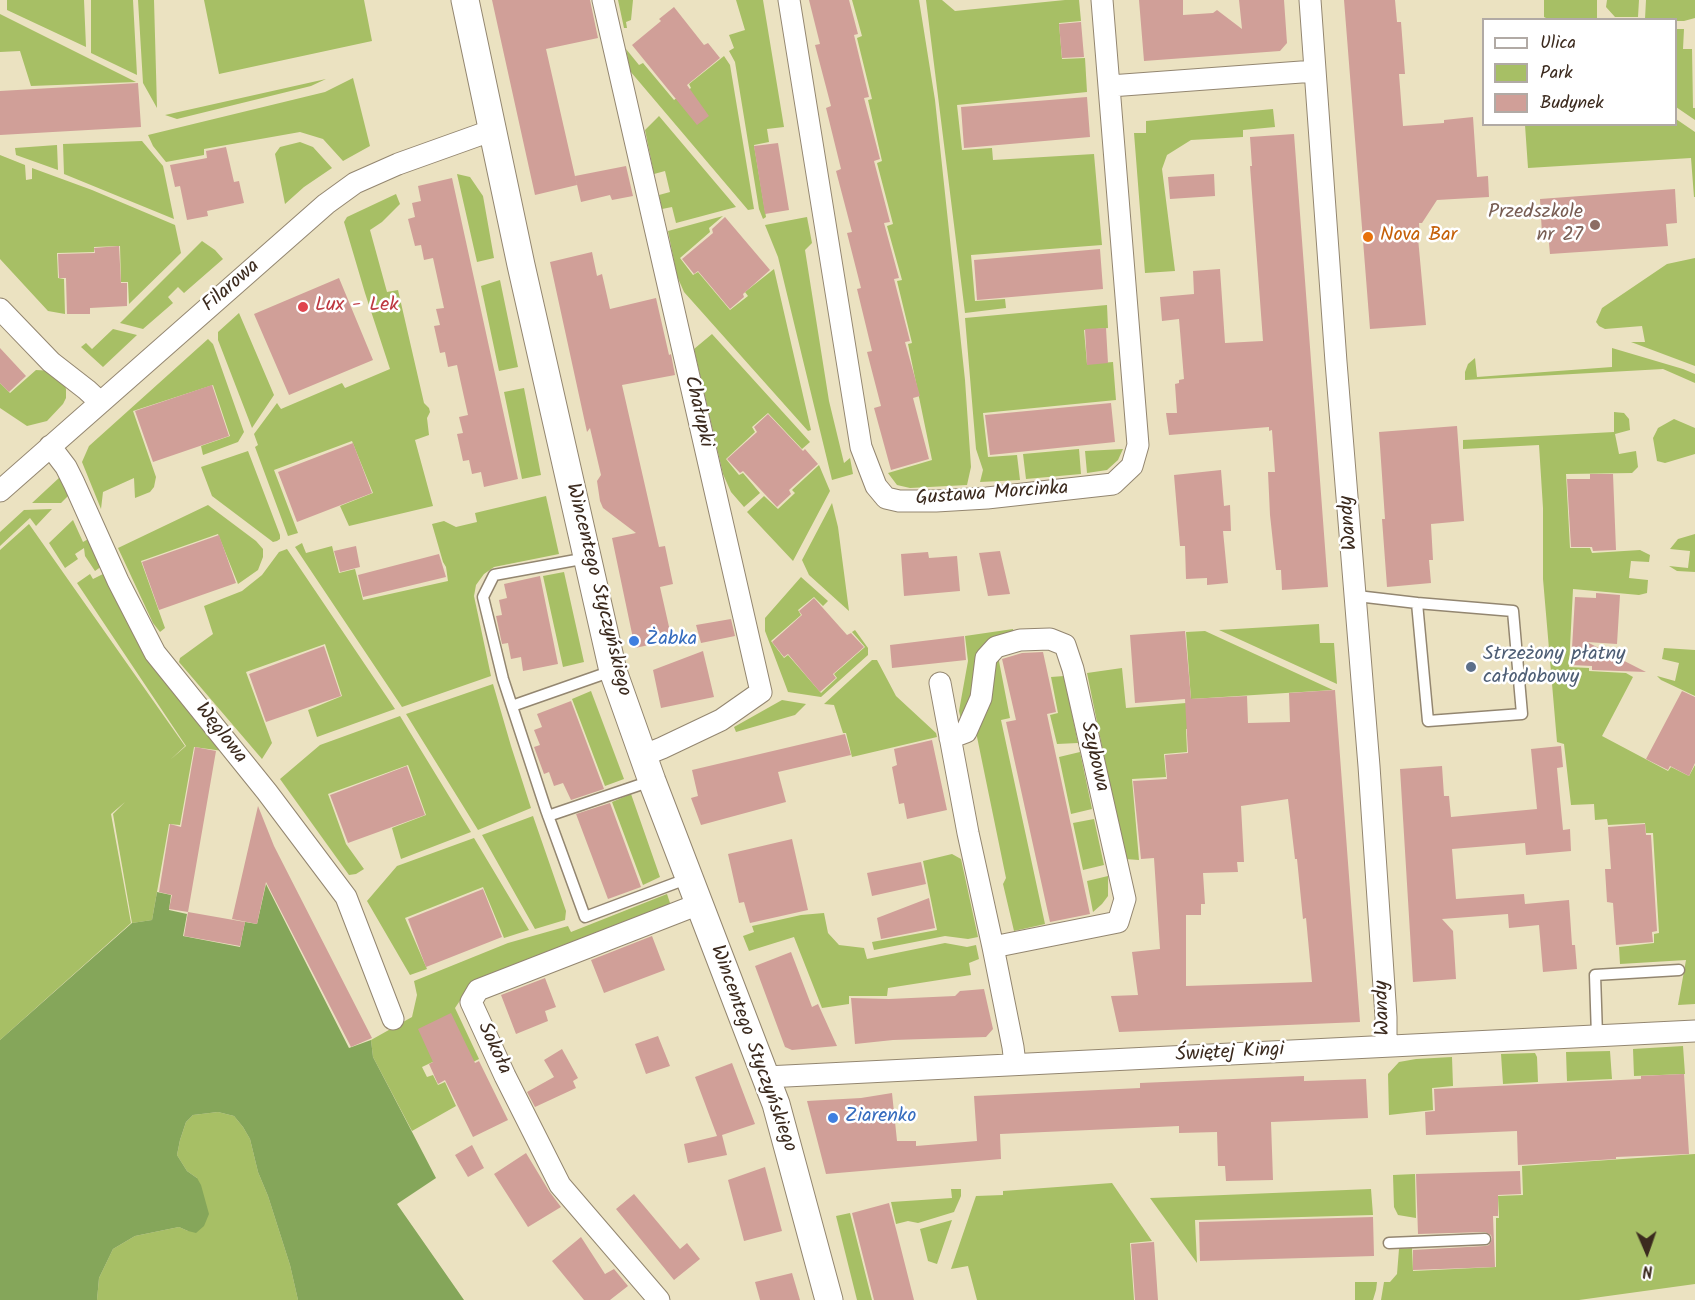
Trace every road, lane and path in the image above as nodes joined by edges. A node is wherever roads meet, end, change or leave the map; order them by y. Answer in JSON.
{"nodes":[{"id":1,"x":465,"y":0,"type":"edge"},
{"id":2,"x":603,"y":0,"type":"edge"},
{"id":3,"x":789,"y":0,"type":"edge"},
{"id":4,"x":1102,"y":0,"type":"edge"},
{"id":5,"x":1310,"y":0,"type":"edge"},
{"id":6,"x":1315,"y":71,"type":"junction"},
{"id":7,"x":1110,"y":86,"type":"junction"},
{"id":8,"x":493,"y":130,"type":"junction"},
{"id":9,"x":0,"y":309,"type":"edge"},
{"id":10,"x":100,"y":402,"type":"junction"},
{"id":11,"x":50,"y":446,"type":"junction"},
{"id":12,"x":0,"y":491,"type":"edge"},
{"id":13,"x":587,"y":558,"type":"junction"},
{"id":14,"x":1356,"y":596,"type":"junction"},
{"id":15,"x":1417,"y":603,"type":"junction"},
{"id":16,"x":613,"y":671,"type":"junction"},
{"id":17,"x":940,"y":683,"type":"dead end"},
{"id":18,"x":512,"y":706,"type":"junction"},
{"id":19,"x":950,"y":738,"type":"junction"},
{"id":20,"x":642,"y":756,"type":"junction"},
{"id":21,"x":652,"y":781,"type":"junction"},
{"id":22,"x":548,"y":816,"type":"junction"},
{"id":23,"x":689,"y":878,"type":"junction"},
{"id":24,"x":699,"y":904,"type":"junction"},
{"id":25,"x":993,"y":947,"type":"junction"},
{"id":26,"x":1679,"y":970,"type":"dead end"},
{"id":27,"x":393,"y":1018,"type":"dead end"},
{"id":28,"x":1695,"y":1031,"type":"edge"},
{"id":29,"x":1597,"y":1036,"type":"junction"},
{"id":30,"x":1386,"y":1046,"type":"junction"},
{"id":31,"x":1015,"y":1064,"type":"junction"},
{"id":32,"x":766,"y":1077,"type":"junction"},
{"id":33,"x":1485,"y":1239,"type":"dead end"},
{"id":34,"x":1389,"y":1243,"type":"dead end"},
{"id":35,"x":659,"y":1300,"type":"edge"},
{"id":36,"x":829,"y":1300,"type":"edge"}],
"edges":[{"from":1,"to":8,"type":"street","name":"Wincentego Styczyńskiego"},
{"from":2,"to":20,"type":"street","name":"Chałupki"},
{"from":3,"to":7,"type":"street","name":"Gustawa Morcinka"},
{"from":4,"to":7,"type":"street","name":"Gustawa Morcinka"},
{"from":5,"to":6,"type":"street","name":"Wandy"},
{"from":6,"to":7,"type":"street"},
{"from":6,"to":14,"type":"street","name":"Wandy"},
{"from":8,"to":10,"type":"street","name":"Filarowa"},
{"from":8,"to":13,"type":"street","name":"Wincentego Styczyńskiego"},
{"from":9,"to":10,"type":"street"},
{"from":10,"to":11,"type":"street","name":"Filarowa"},
{"from":11,"to":12,"type":"street","name":"Filarowa"},
{"from":11,"to":27,"type":"street","name":"Węglowa"},
{"from":13,"to":16,"type":"street","name":"Wincentego Styczyńskiego"},
{"from":13,"to":18,"type":"lane"},
{"from":14,"to":15,"type":"lane"},
{"from":14,"to":30,"type":"street","name":"Wandy"},
{"from":15,"to":15,"type":"lane"},
{"from":16,"to":18,"type":"lane"},
{"from":16,"to":20,"type":"street","name":"Wincentego Styczyńskiego"},
{"from":17,"to":19,"type":"street"},
{"from":18,"to":22,"type":"lane"},
{"from":19,"to":25,"type":"street"},
{"from":19,"to":25,"type":"street","name":"Szybowa"},
{"from":20,"to":21,"type":"street","name":"Wincentego Styczyńskiego"},
{"from":21,"to":22,"type":"lane"},
{"from":21,"to":23,"type":"street","name":"Wincentego Styczyńskiego"},
{"from":22,"to":23,"type":"lane"},
{"from":23,"to":24,"type":"street","name":"Wincentego Styczyńskiego"},
{"from":24,"to":32,"type":"street","name":"Wincentego Styczyńskiego"},
{"from":24,"to":35,"type":"street","name":"Sokoła"},
{"from":25,"to":31,"type":"street"},
{"from":26,"to":29,"type":"lane"},
{"from":28,"to":29,"type":"street","name":"Świętej Kingi"},
{"from":29,"to":30,"type":"street","name":"Świętej Kingi"},
{"from":30,"to":31,"type":"street","name":"Świętej Kingi"},
{"from":31,"to":32,"type":"street","name":"Świętej Kingi"},
{"from":32,"to":36,"type":"street","name":"Wincentego Styczyńskiego"},
{"from":33,"to":34,"type":"lane"}]}
